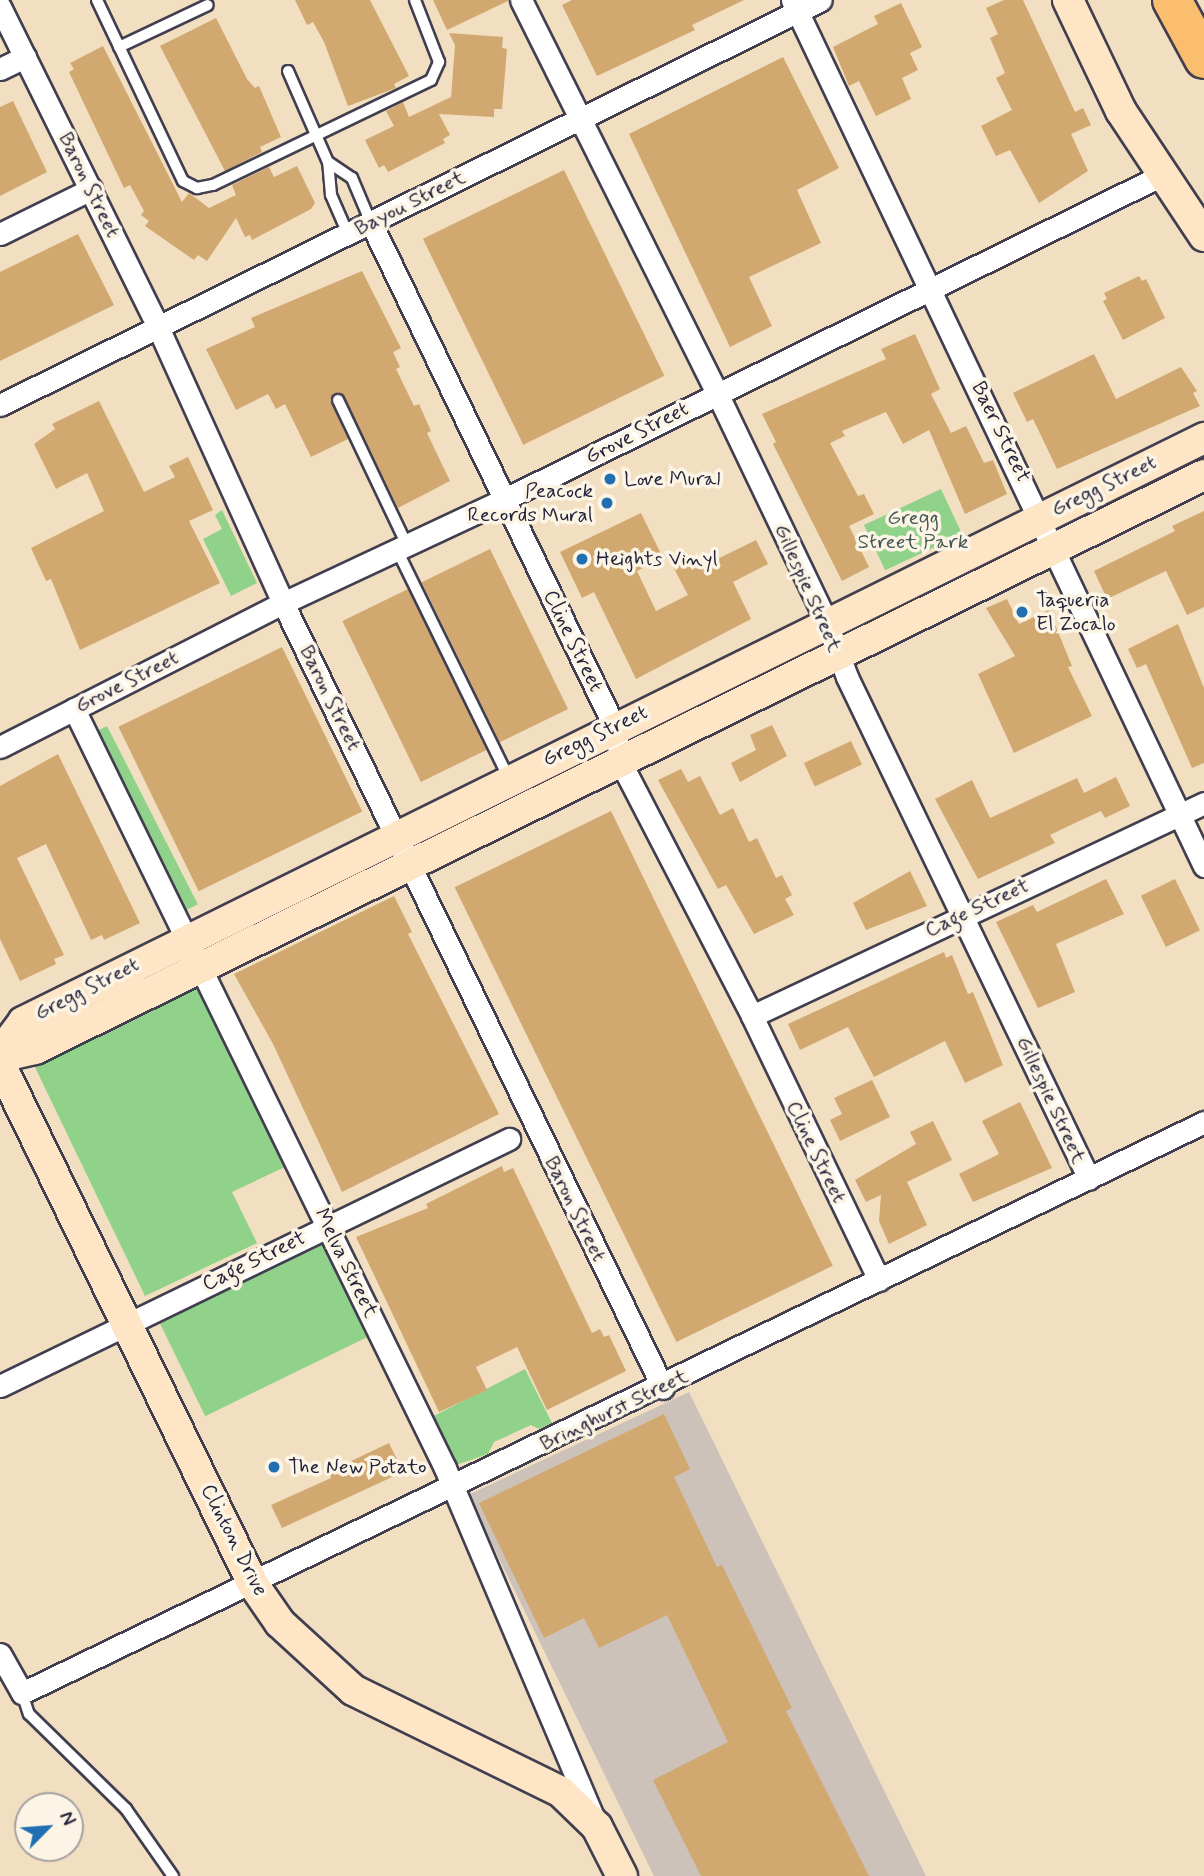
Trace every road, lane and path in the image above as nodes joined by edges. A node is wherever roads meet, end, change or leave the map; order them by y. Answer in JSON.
{"nodes":[{"id":1,"x":97,"y":0,"type":"edge"},
{"id":2,"x":415,"y":0,"type":"edge"},
{"id":3,"x":521,"y":0,"type":"edge"},
{"id":4,"x":821,"y":0,"type":"edge"},
{"id":5,"x":1068,"y":0,"type":"edge"},
{"id":6,"x":1172,"y":0,"type":"edge"},
{"id":7,"x":208,"y":5,"type":"dead end"},
{"id":8,"x":794,"y":6,"type":"edge"},
{"id":9,"x":0,"y":7,"type":"edge"},
{"id":10,"x":119,"y":47,"type":"junction"},
{"id":11,"x":25,"y":57,"type":"junction"},
{"id":12,"x":1204,"y":59,"type":"edge"},
{"id":13,"x":0,"y":69,"type":"edge"},
{"id":14,"x":288,"y":71,"type":"dead end"},
{"id":15,"x":581,"y":117,"type":"junction"},
{"id":16,"x":316,"y":135,"type":"junction"},
{"id":17,"x":328,"y":162,"type":"junction"},
{"id":18,"x":1160,"y":176,"type":"junction"},
{"id":19,"x":91,"y":189,"type":"junction"},
{"id":20,"x":371,"y":223,"type":"junction"},
{"id":21,"x":0,"y":233,"type":"edge"},
{"id":22,"x":348,"y":234,"type":"junction"},
{"id":23,"x":1204,"y":236,"type":"edge"},
{"id":24,"x":931,"y":288,"type":"junction"},
{"id":25,"x":157,"y":325,"type":"junction"},
{"id":26,"x":717,"y":393,"type":"junction"},
{"id":27,"x":338,"y":400,"type":"dead end"},
{"id":28,"x":0,"y":405,"type":"edge"},
{"id":29,"x":1204,"y":438,"type":"edge"},
{"id":30,"x":1204,"y":475,"type":"edge"},
{"id":31,"x":505,"y":499,"type":"junction"},
{"id":32,"x":1041,"y":517,"type":"junction"},
{"id":33,"x":402,"y":547,"type":"junction"},
{"id":34,"x":1051,"y":549,"type":"junction"},
{"id":35,"x":283,"y":603,"type":"junction"},
{"id":36,"x":826,"y":621,"type":"junction"},
{"id":37,"x":837,"y":654,"type":"junction"},
{"id":38,"x":74,"y":709,"type":"junction"},
{"id":39,"x":614,"y":726,"type":"junction"},
{"id":40,"x":0,"y":747,"type":"edge"},
{"id":41,"x":621,"y":762,"type":"junction"},
{"id":42,"x":509,"y":779,"type":"junction"},
{"id":43,"x":1204,"y":803,"type":"edge"},
{"id":44,"x":1180,"y":816,"type":"junction"},
{"id":45,"x":396,"y":835,"type":"junction"},
{"id":46,"x":1204,"y":866,"type":"edge"},
{"id":47,"x":410,"y":867,"type":"junction"},
{"id":48,"x":963,"y":913,"type":"junction"},
{"id":49,"x":187,"y":938,"type":"junction"},
{"id":50,"x":202,"y":968,"type":"junction"},
{"id":51,"x":752,"y":1016,"type":"junction"},
{"id":52,"x":0,"y":1055,"type":"edge"},
{"id":53,"x":0,"y":1064,"type":"edge"},
{"id":54,"x":1204,"y":1122,"type":"edge"},
{"id":55,"x":509,"y":1139,"type":"dead end"},
{"id":56,"x":1089,"y":1179,"type":"junction"},
{"id":57,"x":328,"y":1225,"type":"junction"},
{"id":58,"x":879,"y":1280,"type":"junction"},
{"id":59,"x":127,"y":1324,"type":"junction"},
{"id":60,"x":0,"y":1386,"type":"edge"},
{"id":61,"x":663,"y":1388,"type":"junction"},
{"id":62,"x":454,"y":1487,"type":"junction"},
{"id":63,"x":253,"y":1584,"type":"junction"},
{"id":64,"x":0,"y":1654,"type":"edge"},
{"id":65,"x":22,"y":1693,"type":"junction"},
{"id":66,"x":597,"y":1827,"type":"junction"},
{"id":67,"x":173,"y":1876,"type":"edge"},
{"id":68,"x":622,"y":1876,"type":"edge"}],
"edges":[{"from":1,"to":10,"type":"lane"},
{"from":2,"to":16,"type":"lane"},
{"from":3,"to":15,"type":"street","name":"Gillespie Street"},
{"from":4,"to":8,"type":"street","name":"Bayou Street"},
{"from":5,"to":18,"type":"street"},
{"from":6,"to":12,"type":"highway"},
{"from":7,"to":10,"type":"lane"},
{"from":8,"to":15,"type":"street","name":"Bayou Street"},
{"from":8,"to":24,"type":"street","name":"Baer Street"},
{"from":9,"to":11,"type":"street","name":"Baron Street"},
{"from":10,"to":16,"type":"lane"},
{"from":11,"to":13,"type":"street"},
{"from":11,"to":19,"type":"street","name":"Baron Street"},
{"from":14,"to":16,"type":"lane","name":"Cline Street"},
{"from":15,"to":20,"type":"street","name":"Bayou Street"},
{"from":15,"to":26,"type":"street","name":"Gillespie Street"},
{"from":16,"to":17,"type":"lane","name":"Cline Street"},
{"from":17,"to":20,"type":"lane","name":"Cline Street"},
{"from":17,"to":22,"type":"lane","name":"Cline Street"},
{"from":18,"to":23,"type":"street"},
{"from":18,"to":24,"type":"street","name":"Grove Street"},
{"from":19,"to":21,"type":"street"},
{"from":19,"to":25,"type":"street","name":"Baron Street"},
{"from":20,"to":22,"type":"street","name":"Bayou Street"},
{"from":20,"to":31,"type":"street","name":"Cline Street"},
{"from":22,"to":25,"type":"street","name":"Bayou Street"},
{"from":24,"to":26,"type":"street","name":"Grove Street"},
{"from":24,"to":32,"type":"street","name":"Baer Street"},
{"from":25,"to":28,"type":"street","name":"Bayou Street"},
{"from":25,"to":35,"type":"street","name":"Baron Street"},
{"from":26,"to":31,"type":"street","name":"Grove Street"},
{"from":26,"to":36,"type":"street","name":"Gillespie Street"},
{"from":27,"to":33,"type":"lane"},
{"from":29,"to":32,"type":"street","name":"Gregg Street"},
{"from":30,"to":34,"type":"street","name":"Gregg Street"},
{"from":31,"to":33,"type":"street","name":"Grove Street"},
{"from":31,"to":39,"type":"street","name":"Cline Street"},
{"from":32,"to":34,"type":"street","name":"Baer Street"},
{"from":32,"to":36,"type":"street","name":"Gregg Street"},
{"from":33,"to":35,"type":"street","name":"Grove Street"},
{"from":33,"to":42,"type":"lane"},
{"from":34,"to":37,"type":"street","name":"Gregg Street"},
{"from":34,"to":44,"type":"street","name":"Baer Street"},
{"from":35,"to":38,"type":"street","name":"Grove Street"},
{"from":35,"to":45,"type":"street","name":"Baron Street"},
{"from":36,"to":37,"type":"street","name":"Gillespie Street"},
{"from":36,"to":39,"type":"street","name":"Gregg Street"},
{"from":37,"to":41,"type":"street","name":"Gregg Street"},
{"from":37,"to":48,"type":"street","name":"Gillespie Street"},
{"from":38,"to":40,"type":"street","name":"Grove Street"},
{"from":38,"to":49,"type":"street","name":"Melva Street"},
{"from":39,"to":41,"type":"street","name":"Cline Street"},
{"from":39,"to":42,"type":"street","name":"Gregg Street"},
{"from":41,"to":47,"type":"street","name":"Gregg Street"},
{"from":41,"to":51,"type":"street","name":"Cline Street"},
{"from":42,"to":45,"type":"street","name":"Gregg Street"},
{"from":43,"to":44,"type":"street","name":"Cage Street"},
{"from":44,"to":46,"type":"street","name":"Baer Street"},
{"from":44,"to":48,"type":"street","name":"Cage Street"},
{"from":45,"to":47,"type":"street","name":"Baron Street"},
{"from":45,"to":49,"type":"street","name":"Gregg Street"},
{"from":47,"to":50,"type":"street","name":"Gregg Street"},
{"from":47,"to":61,"type":"street","name":"Baron Street"},
{"from":48,"to":51,"type":"street","name":"Cage Street"},
{"from":48,"to":56,"type":"street","name":"Gillespie Street"},
{"from":49,"to":50,"type":"street","name":"Melva Street"},
{"from":49,"to":52,"type":"street","name":"Gregg Street"},
{"from":50,"to":52,"type":"street","name":"Gregg Street"},
{"from":50,"to":57,"type":"street","name":"Melva Street"},
{"from":51,"to":58,"type":"street","name":"Cline Street"},
{"from":53,"to":59,"type":"street","name":"Clinton Drive"},
{"from":54,"to":56,"type":"street","name":"Bringhurst Street"},
{"from":55,"to":57,"type":"street","name":"Cage Street"},
{"from":56,"to":58,"type":"street","name":"Bringhurst Street"},
{"from":57,"to":59,"type":"street","name":"Cage Street"},
{"from":57,"to":62,"type":"street","name":"Melva Street"},
{"from":58,"to":61,"type":"street","name":"Bringhurst Street"},
{"from":59,"to":60,"type":"street","name":"Cage Street"},
{"from":59,"to":63,"type":"street","name":"Clinton Drive"},
{"from":61,"to":62,"type":"street","name":"Bringhurst Street"},
{"from":62,"to":63,"type":"street","name":"Bringhurst Street"},
{"from":62,"to":66,"type":"street","name":"Melva Street"},
{"from":63,"to":65,"type":"street","name":"Bringhurst Street"},
{"from":63,"to":66,"type":"street","name":"Clinton Drive"},
{"from":64,"to":65,"type":"street"},
{"from":65,"to":67,"type":"lane"},
{"from":66,"to":68,"type":"street","name":"Clinton Drive"}]}
